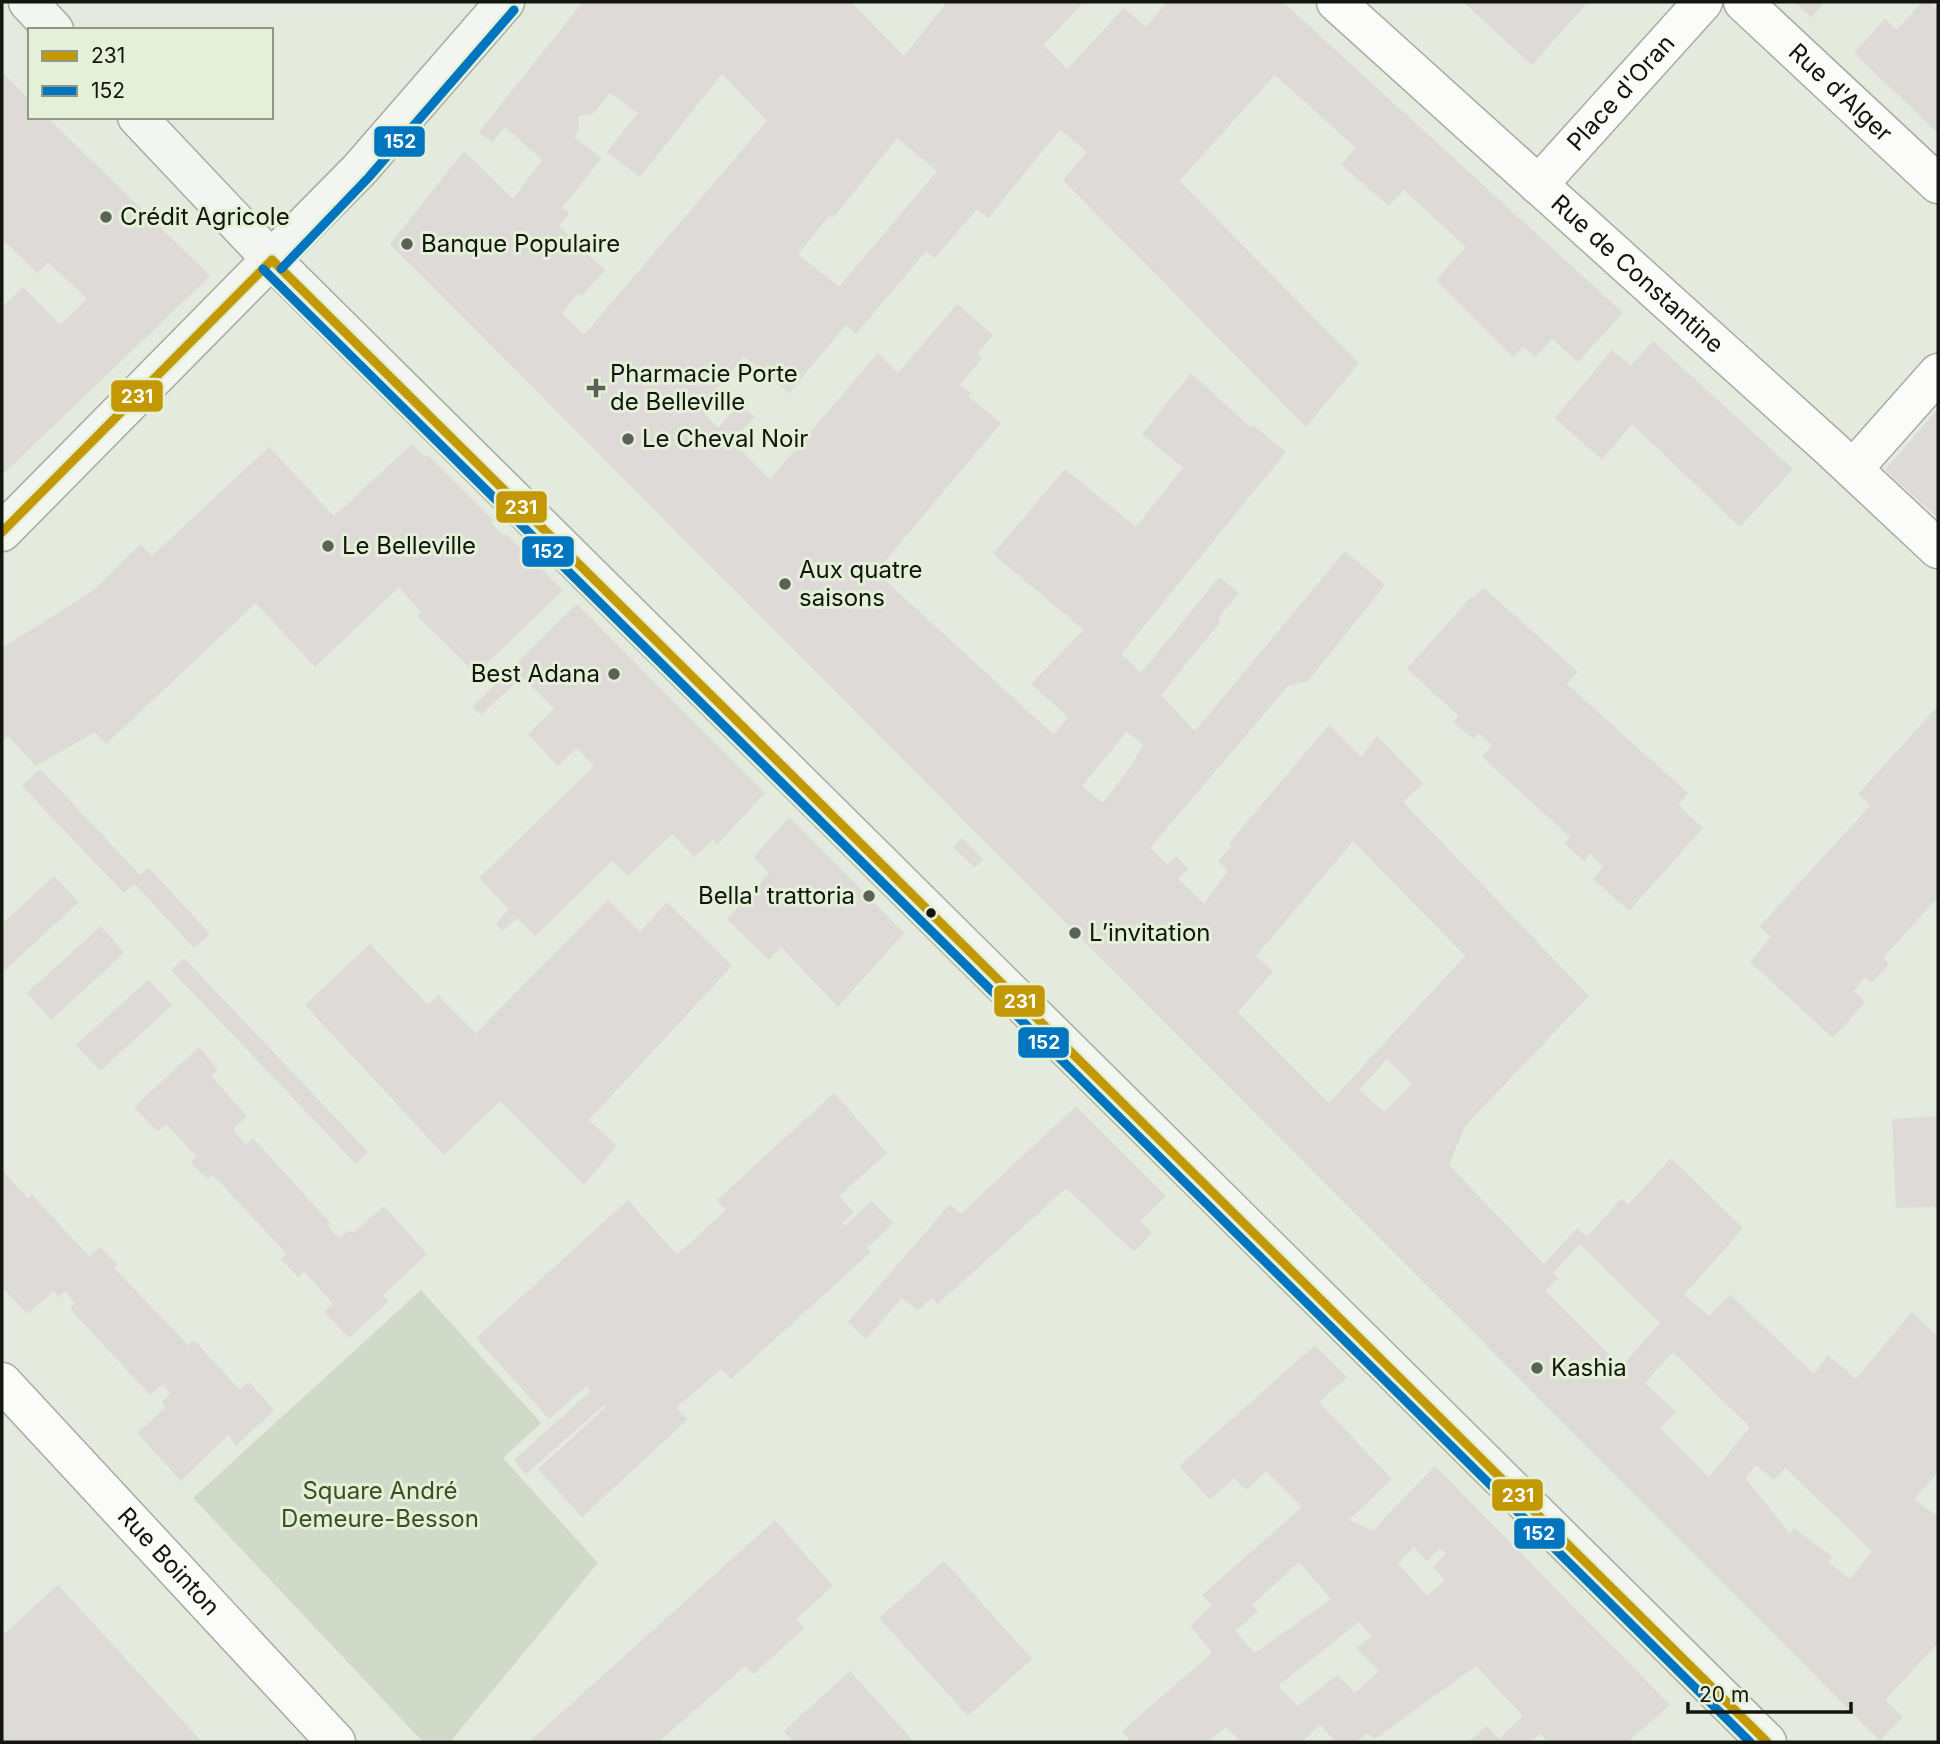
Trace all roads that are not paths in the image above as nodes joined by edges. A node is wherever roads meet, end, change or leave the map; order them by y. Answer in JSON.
{"nodes":[{"id":1,"x":28,"y":2,"type":"edge"},
{"id":2,"x":505,"y":2,"type":"edge"},
{"id":3,"x":1336,"y":2,"type":"edge"},
{"id":4,"x":1703,"y":2,"type":"edge"},
{"id":5,"x":1743,"y":2,"type":"edge"},
{"id":6,"x":52,"y":28,"type":"edge"},
{"id":7,"x":139,"y":119,"type":"edge"},
{"id":8,"x":1938,"y":184,"type":"edge"},
{"id":9,"x":1538,"y":185,"type":"junction"},
{"id":10,"x":272,"y":260,"type":"junction"},
{"id":11,"x":1938,"y":373,"type":"edge"},
{"id":12,"x":1853,"y":469,"type":"junction"},
{"id":13,"x":2,"y":532,"type":"edge"},
{"id":14,"x":1938,"y":549,"type":"edge"},
{"id":15,"x":2,"y":1381,"type":"edge"},
{"id":16,"x":336,"y":1742,"type":"edge"},
{"id":17,"x":1767,"y":1742,"type":"edge"}],
"edges":[{"from":1,"to":6,"type":"main road"},
{"from":2,"to":10,"type":"main road"},
{"from":3,"to":9,"type":"street","name":"Rue de Constantine"},
{"from":4,"to":9,"type":"street","name":"Place d'Oran"},
{"from":5,"to":8,"type":"street","name":"Rue d'Alger"},
{"from":7,"to":10,"type":"main road"},
{"from":9,"to":12,"type":"street","name":"Rue de Constantine"},
{"from":10,"to":13,"type":"main road"},
{"from":10,"to":17,"type":"main road"},
{"from":11,"to":12,"type":"street"},
{"from":12,"to":14,"type":"street","name":"Rue de Constantine"},
{"from":15,"to":16,"type":"street","name":"Rue Bointon"}]}
